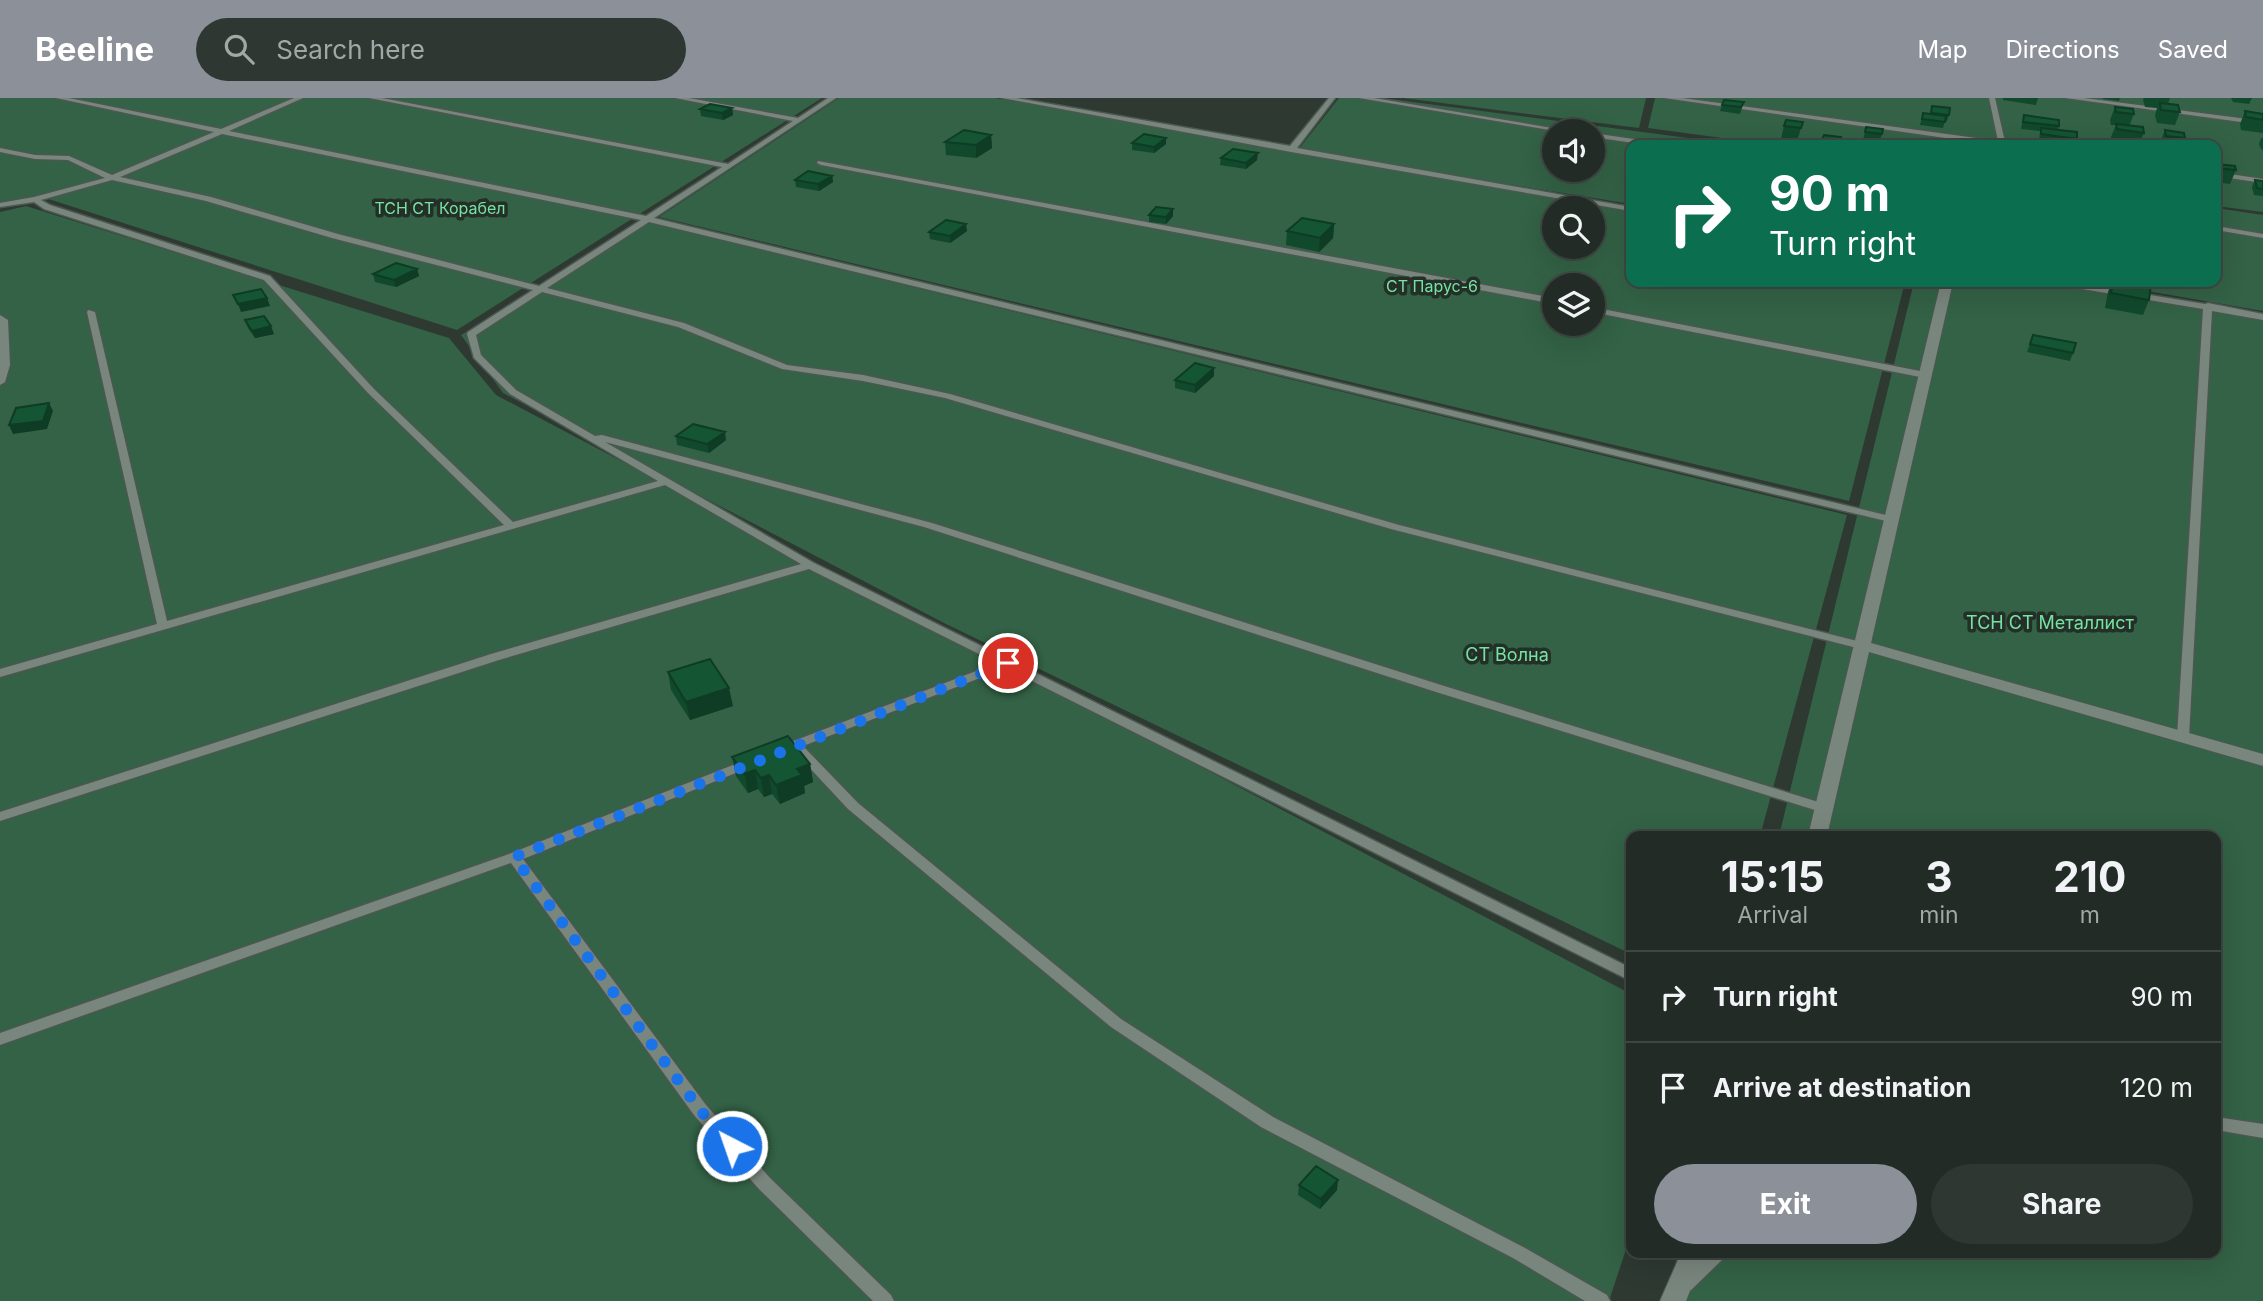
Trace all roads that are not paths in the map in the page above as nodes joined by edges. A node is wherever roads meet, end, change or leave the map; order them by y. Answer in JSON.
{"nodes":[{"id":1,"x":59,"y":98,"type":"edge"},
{"id":2,"x":300,"y":98,"type":"edge"},
{"id":3,"x":372,"y":98,"type":"edge"},
{"id":4,"x":678,"y":98,"type":"edge"},
{"id":5,"x":833,"y":98,"type":"edge"},
{"id":6,"x":1005,"y":98,"type":"edge"},
{"id":7,"x":1332,"y":98,"type":"edge"},
{"id":8,"x":1362,"y":98,"type":"edge"},
{"id":9,"x":1667,"y":98,"type":"edge"},
{"id":10,"x":1992,"y":98,"type":"edge"},
{"id":11,"x":2068,"y":98,"type":"edge"},
{"id":12,"x":2138,"y":98,"type":"edge"},
{"id":13,"x":1702,"y":100,"type":"edge"},
{"id":14,"x":2142,"y":108,"type":"junction"},
{"id":15,"x":799,"y":120,"type":"junction"},
{"id":16,"x":2263,"y":123,"type":"edge"},
{"id":17,"x":1542,"y":127,"type":"edge"},
{"id":18,"x":220,"y":130,"type":"junction"},
{"id":19,"x":1605,"y":137,"type":"edge"},
{"id":20,"x":1626,"y":140,"type":"edge"},
{"id":21,"x":1969,"y":140,"type":"edge"},
{"id":22,"x":2001,"y":140,"type":"edge"},
{"id":23,"x":0,"y":150,"type":"edge"},
{"id":24,"x":1292,"y":150,"type":"junction"},
{"id":25,"x":821,"y":163,"type":"dead end"},
{"id":26,"x":729,"y":166,"type":"junction"},
{"id":27,"x":2221,"y":175,"type":"edge"},
{"id":28,"x":112,"y":178,"type":"junction"},
{"id":29,"x":2263,"y":181,"type":"edge"},
{"id":30,"x":35,"y":200,"type":"junction"},
{"id":31,"x":0,"y":205,"type":"edge"},
{"id":32,"x":1626,"y":208,"type":"edge"},
{"id":33,"x":648,"y":219,"type":"junction"},
{"id":34,"x":2221,"y":229,"type":"edge"},
{"id":35,"x":2263,"y":236,"type":"edge"},
{"id":36,"x":543,"y":287,"type":"junction"},
{"id":37,"x":1946,"y":287,"type":"edge"},
{"id":38,"x":2089,"y":287,"type":"edge"},
{"id":39,"x":1542,"y":299,"type":"edge"},
{"id":40,"x":2208,"y":306,"type":"junction"},
{"id":41,"x":91,"y":312,"type":"dead end"},
{"id":42,"x":1605,"y":312,"type":"edge"},
{"id":43,"x":2263,"y":317,"type":"edge"},
{"id":44,"x":0,"y":318,"type":"edge"},
{"id":45,"x":1925,"y":374,"type":"junction"},
{"id":46,"x":0,"y":382,"type":"edge"},
{"id":47,"x":582,"y":433,"type":"junction"},
{"id":48,"x":665,"y":482,"type":"junction"},
{"id":49,"x":1890,"y":519,"type":"junction"},
{"id":50,"x":510,"y":526,"type":"junction"},
{"id":51,"x":810,"y":565,"type":"junction"},
{"id":52,"x":162,"y":624,"type":"junction"},
{"id":53,"x":1861,"y":645,"type":"junction"},
{"id":54,"x":1008,"y":663,"type":"junction"},
{"id":55,"x":0,"y":673,"type":"edge"},
{"id":56,"x":2183,"y":737,"type":"junction"},
{"id":57,"x":795,"y":745,"type":"junction"},
{"id":58,"x":2263,"y":760,"type":"edge"},
{"id":59,"x":1824,"y":808,"type":"junction"},
{"id":60,"x":0,"y":817,"type":"edge"},
{"id":61,"x":1818,"y":831,"type":"edge"},
{"id":62,"x":514,"y":857,"type":"junction"},
{"id":63,"x":1626,"y":972,"type":"edge"},
{"id":64,"x":0,"y":1039,"type":"edge"},
{"id":65,"x":2221,"y":1125,"type":"edge"},
{"id":66,"x":2263,"y":1130,"type":"edge"},
{"id":67,"x":1691,"y":1258,"type":"edge"},
{"id":68,"x":1713,"y":1258,"type":"edge"},
{"id":69,"x":1675,"y":1296,"type":"edge"},
{"id":70,"x":885,"y":1301,"type":"edge"},
{"id":71,"x":1601,"y":1301,"type":"edge"}],
"edges":[{"from":1,"to":18,"type":"lane"},
{"from":2,"to":18,"type":"lane"},
{"from":3,"to":26,"type":"lane"},
{"from":4,"to":15,"type":"lane"},
{"from":5,"to":15,"type":"lane"},
{"from":6,"to":24,"type":"lane"},
{"from":7,"to":24,"type":"lane"},
{"from":8,"to":17,"type":"lane"},
{"from":9,"to":13,"type":"lane"},
{"from":10,"to":22,"type":"lane"},
{"from":11,"to":14,"type":"lane"},
{"from":12,"to":14,"type":"lane"},
{"from":13,"to":21,"type":"lane"},
{"from":14,"to":16,"type":"lane"},
{"from":15,"to":26,"type":"lane"},
{"from":18,"to":28,"type":"lane"},
{"from":18,"to":33,"type":"lane"},
{"from":19,"to":20,"type":"lane"},
{"from":23,"to":28,"type":"lane"},
{"from":24,"to":32,"type":"lane"},
{"from":25,"to":39,"type":"lane"},
{"from":26,"to":33,"type":"lane"},
{"from":27,"to":29,"type":"lane"},
{"from":28,"to":30,"type":"lane"},
{"from":28,"to":36,"type":"lane"},
{"from":30,"to":31,"type":"lane"},
{"from":30,"to":50,"type":"lane"},
{"from":33,"to":36,"type":"lane"},
{"from":33,"to":49,"type":"lane"},
{"from":34,"to":35,"type":"lane"},
{"from":36,"to":47,"type":"lane"},
{"from":36,"to":53,"type":"lane"},
{"from":37,"to":45,"type":"street"},
{"from":38,"to":40,"type":"lane"},
{"from":40,"to":43,"type":"lane"},
{"from":40,"to":56,"type":"lane"},
{"from":41,"to":52,"type":"lane"},
{"from":42,"to":45,"type":"lane"},
{"from":44,"to":46,"type":"lane"},
{"from":45,"to":49,"type":"street"},
{"from":47,"to":48,"type":"lane"},
{"from":47,"to":59,"type":"lane"},
{"from":48,"to":50,"type":"lane"},
{"from":48,"to":51,"type":"lane"},
{"from":49,"to":53,"type":"street"},
{"from":50,"to":52,"type":"lane"},
{"from":51,"to":54,"type":"lane"},
{"from":51,"to":60,"type":"lane"},
{"from":52,"to":55,"type":"lane"},
{"from":53,"to":56,"type":"street"},
{"from":53,"to":59,"type":"street"},
{"from":54,"to":57,"type":"lane"},
{"from":54,"to":63,"type":"lane"},
{"from":56,"to":58,"type":"street"},
{"from":57,"to":62,"type":"lane"},
{"from":57,"to":71,"type":"lane"},
{"from":59,"to":61,"type":"street"},
{"from":62,"to":64,"type":"lane"},
{"from":62,"to":70,"type":"lane"},
{"from":65,"to":66,"type":"lane"},
{"from":67,"to":69,"type":"street"},
{"from":68,"to":69,"type":"lane"}]}
